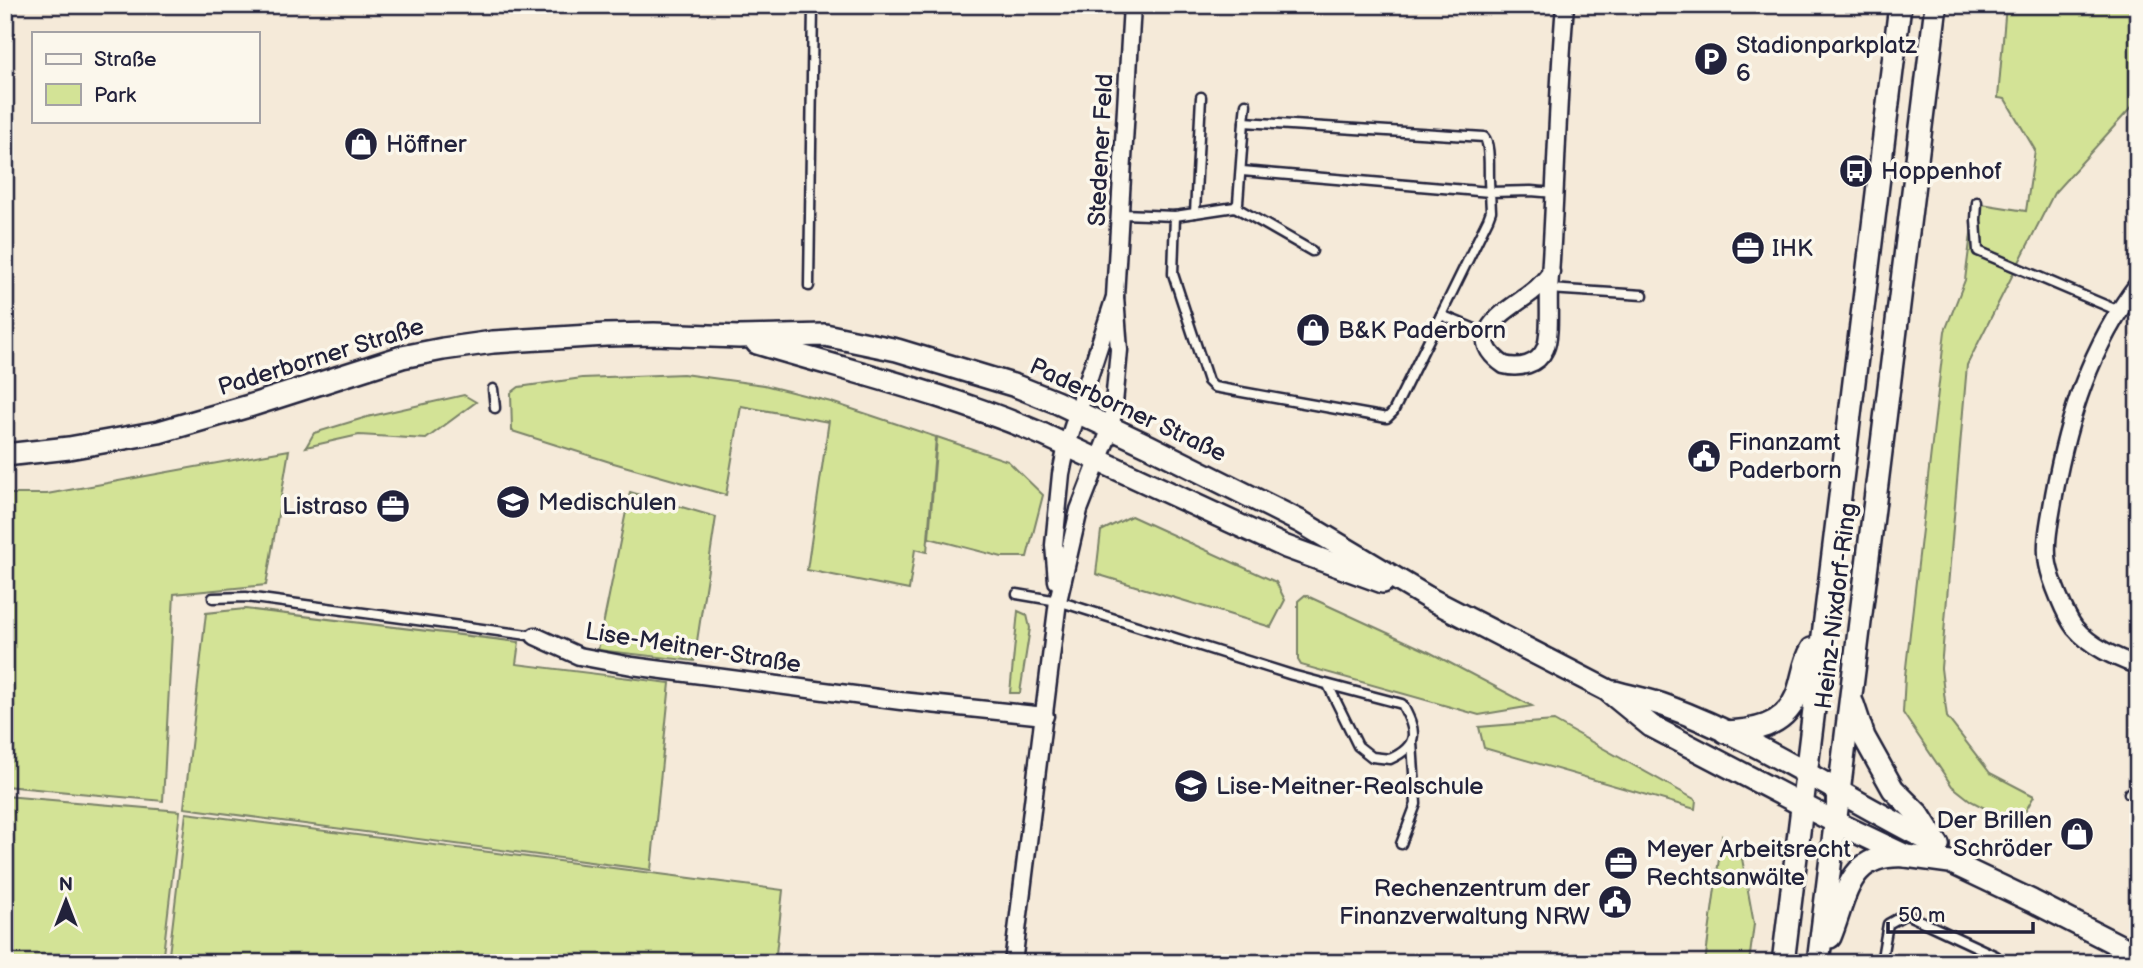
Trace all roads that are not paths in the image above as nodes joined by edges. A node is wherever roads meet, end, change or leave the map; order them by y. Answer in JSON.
{"nodes":[{"id":1,"x":813,"y":5,"type":"edge"},
{"id":2,"x":1132,"y":5,"type":"edge"},
{"id":3,"x":1565,"y":5,"type":"edge"},
{"id":4,"x":1900,"y":5,"type":"edge"},
{"id":5,"x":1936,"y":5,"type":"edge"},
{"id":6,"x":1201,"y":97,"type":"dead end"},
{"id":7,"x":1246,"y":104,"type":"dead end"},
{"id":8,"x":1244,"y":121,"type":"junction"},
{"id":9,"x":1242,"y":171,"type":"junction"},
{"id":10,"x":1490,"y":192,"type":"junction"},
{"id":11,"x":1555,"y":194,"type":"junction"},
{"id":12,"x":1977,"y":202,"type":"dead end"},
{"id":13,"x":1235,"y":207,"type":"junction"},
{"id":14,"x":1195,"y":213,"type":"junction"},
{"id":15,"x":1122,"y":214,"type":"junction"},
{"id":16,"x":1175,"y":216,"type":"junction"},
{"id":17,"x":1312,"y":251,"type":"dead end"},
{"id":18,"x":1551,"y":272,"type":"junction"},
{"id":19,"x":2138,"y":284,"type":"edge"},
{"id":20,"x":809,"y":286,"type":"dead end"},
{"id":21,"x":1549,"y":289,"type":"junction"},
{"id":22,"x":1643,"y":295,"type":"dead end"},
{"id":23,"x":1115,"y":298,"type":"junction"},
{"id":24,"x":2128,"y":305,"type":"edge"},
{"id":25,"x":1441,"y":315,"type":"junction"},
{"id":26,"x":1487,"y":334,"type":"junction"},
{"id":27,"x":738,"y":337,"type":"junction"},
{"id":28,"x":494,"y":389,"type":"dead end"},
{"id":29,"x":495,"y":408,"type":"dead end"},
{"id":30,"x":1077,"y":412,"type":"junction"},
{"id":31,"x":1110,"y":427,"type":"junction"},
{"id":32,"x":1067,"y":445,"type":"junction"},
{"id":33,"x":5,"y":455,"type":"edge"},
{"id":34,"x":1098,"y":460,"type":"junction"},
{"id":35,"x":1017,"y":594,"type":"dead end"},
{"id":36,"x":213,"y":598,"type":"dead end"},
{"id":37,"x":1430,"y":598,"type":"junction"},
{"id":38,"x":1058,"y":601,"type":"junction"},
{"id":39,"x":1823,"y":633,"type":"junction"},
{"id":40,"x":535,"y":636,"type":"joint"},
{"id":41,"x":2138,"y":666,"type":"edge"},
{"id":42,"x":1328,"y":685,"type":"junction"},
{"id":43,"x":1607,"y":690,"type":"junction"},
{"id":44,"x":1851,"y":698,"type":"junction"},
{"id":45,"x":1045,"y":716,"type":"junction"},
{"id":46,"x":1724,"y":732,"type":"junction"},
{"id":47,"x":1412,"y":742,"type":"junction"},
{"id":48,"x":1806,"y":773,"type":"junction"},
{"id":49,"x":1839,"y":792,"type":"junction"},
{"id":50,"x":1802,"y":804,"type":"junction"},
{"id":51,"x":1835,"y":822,"type":"junction"},
{"id":52,"x":1401,"y":844,"type":"dead end"},
{"id":53,"x":1938,"y":845,"type":"junction"},
{"id":54,"x":1906,"y":856,"type":"junction"},
{"id":55,"x":1950,"y":862,"type":"junction"},
{"id":56,"x":2138,"y":955,"type":"edge"},
{"id":57,"x":1818,"y":959,"type":"edge"},
{"id":58,"x":1013,"y":963,"type":"edge"},
{"id":59,"x":1783,"y":963,"type":"edge"},
{"id":60,"x":1881,"y":963,"type":"edge"},
{"id":61,"x":1992,"y":963,"type":"edge"}],
"edges":[{"from":1,"to":20,"type":"lane"},
{"from":2,"to":15,"type":"street","name":"Stedener Feld"},
{"from":3,"to":11,"type":"street"},
{"from":4,"to":39,"type":"street","name":"Heinz-Nixdorf-Ring"},
{"from":5,"to":44,"type":"street","name":"Heinz-Nixdorf-Ring"},
{"from":6,"to":14,"type":"lane"},
{"from":7,"to":8,"type":"lane"},
{"from":8,"to":9,"type":"lane"},
{"from":8,"to":10,"type":"lane"},
{"from":9,"to":10,"type":"lane"},
{"from":9,"to":13,"type":"lane"},
{"from":10,"to":11,"type":"lane"},
{"from":10,"to":25,"type":"lane"},
{"from":11,"to":18,"type":"street"},
{"from":12,"to":24,"type":"lane"},
{"from":13,"to":14,"type":"lane"},
{"from":13,"to":17,"type":"lane"},
{"from":14,"to":16,"type":"lane"},
{"from":15,"to":16,"type":"lane"},
{"from":15,"to":23,"type":"street","name":"Stedener Feld"},
{"from":16,"to":25,"type":"lane"},
{"from":18,"to":21,"type":"street"},
{"from":18,"to":26,"type":"street"},
{"from":19,"to":24,"type":"street"},
{"from":21,"to":22,"type":"lane"},
{"from":21,"to":26,"type":"street"},
{"from":23,"to":30,"type":"street","name":"Stedener Feld"},
{"from":23,"to":31,"type":"street","name":"Stedener Feld"},
{"from":24,"to":41,"type":"street"},
{"from":25,"to":26,"type":"lane"},
{"from":27,"to":30,"type":"street","name":"Paderborner Straße"},
{"from":27,"to":32,"type":"street","name":"Paderborner Straße"},
{"from":27,"to":33,"type":"street","name":"Paderborner Straße"},
{"from":28,"to":29,"type":"lane"},
{"from":30,"to":31,"type":"street","name":"Paderborner Straße"},
{"from":30,"to":32,"type":"street"},
{"from":31,"to":34,"type":"street","name":"Stedener Feld"},
{"from":31,"to":37,"type":"street","name":"Paderborner Straße"},
{"from":32,"to":34,"type":"street","name":"Paderborner Straße"},
{"from":32,"to":38,"type":"street"},
{"from":34,"to":37,"type":"street","name":"Paderborner Straße"},
{"from":34,"to":38,"type":"street"},
{"from":35,"to":38,"type":"lane"},
{"from":36,"to":40,"type":"lane","name":"Lise-Meitner-Straße"},
{"from":37,"to":43,"type":"street","name":"Paderborner Straße"},
{"from":38,"to":42,"type":"lane"},
{"from":38,"to":45,"type":"street"},
{"from":39,"to":46,"type":"street"},
{"from":39,"to":48,"type":"street","name":"Heinz-Nixdorf-Ring"},
{"from":40,"to":45,"type":"street","name":"Lise-Meitner-Straße"},
{"from":42,"to":47,"type":"lane"},
{"from":42,"to":47,"type":"lane"},
{"from":43,"to":46,"type":"street","name":"Paderborner Straße"},
{"from":43,"to":50,"type":"street","name":"Paderborner Straße"},
{"from":44,"to":49,"type":"street","name":"Heinz-Nixdorf-Ring"},
{"from":44,"to":53,"type":"street"},
{"from":45,"to":58,"type":"street"},
{"from":46,"to":48,"type":"street","name":"Paderborner Straße"},
{"from":47,"to":52,"type":"lane"},
{"from":48,"to":49,"type":"street","name":"Paderborner Straße"},
{"from":48,"to":50,"type":"street","name":"Heinz-Nixdorf-Ring"},
{"from":49,"to":51,"type":"street","name":"Heinz-Nixdorf-Ring"},
{"from":49,"to":53,"type":"street","name":"Paderborner Straße"},
{"from":50,"to":51,"type":"street","name":"Paderborner Straße"},
{"from":50,"to":59,"type":"street","name":"Heinz-Nixdorf-Ring"},
{"from":51,"to":54,"type":"street","name":"Paderborner Straße"},
{"from":51,"to":57,"type":"street","name":"Heinz-Nixdorf-Ring"},
{"from":53,"to":55,"type":"street"},
{"from":54,"to":55,"type":"street"},
{"from":54,"to":57,"type":"street"},
{"from":55,"to":56,"type":"street"},
{"from":60,"to":61,"type":"lane"}]}
